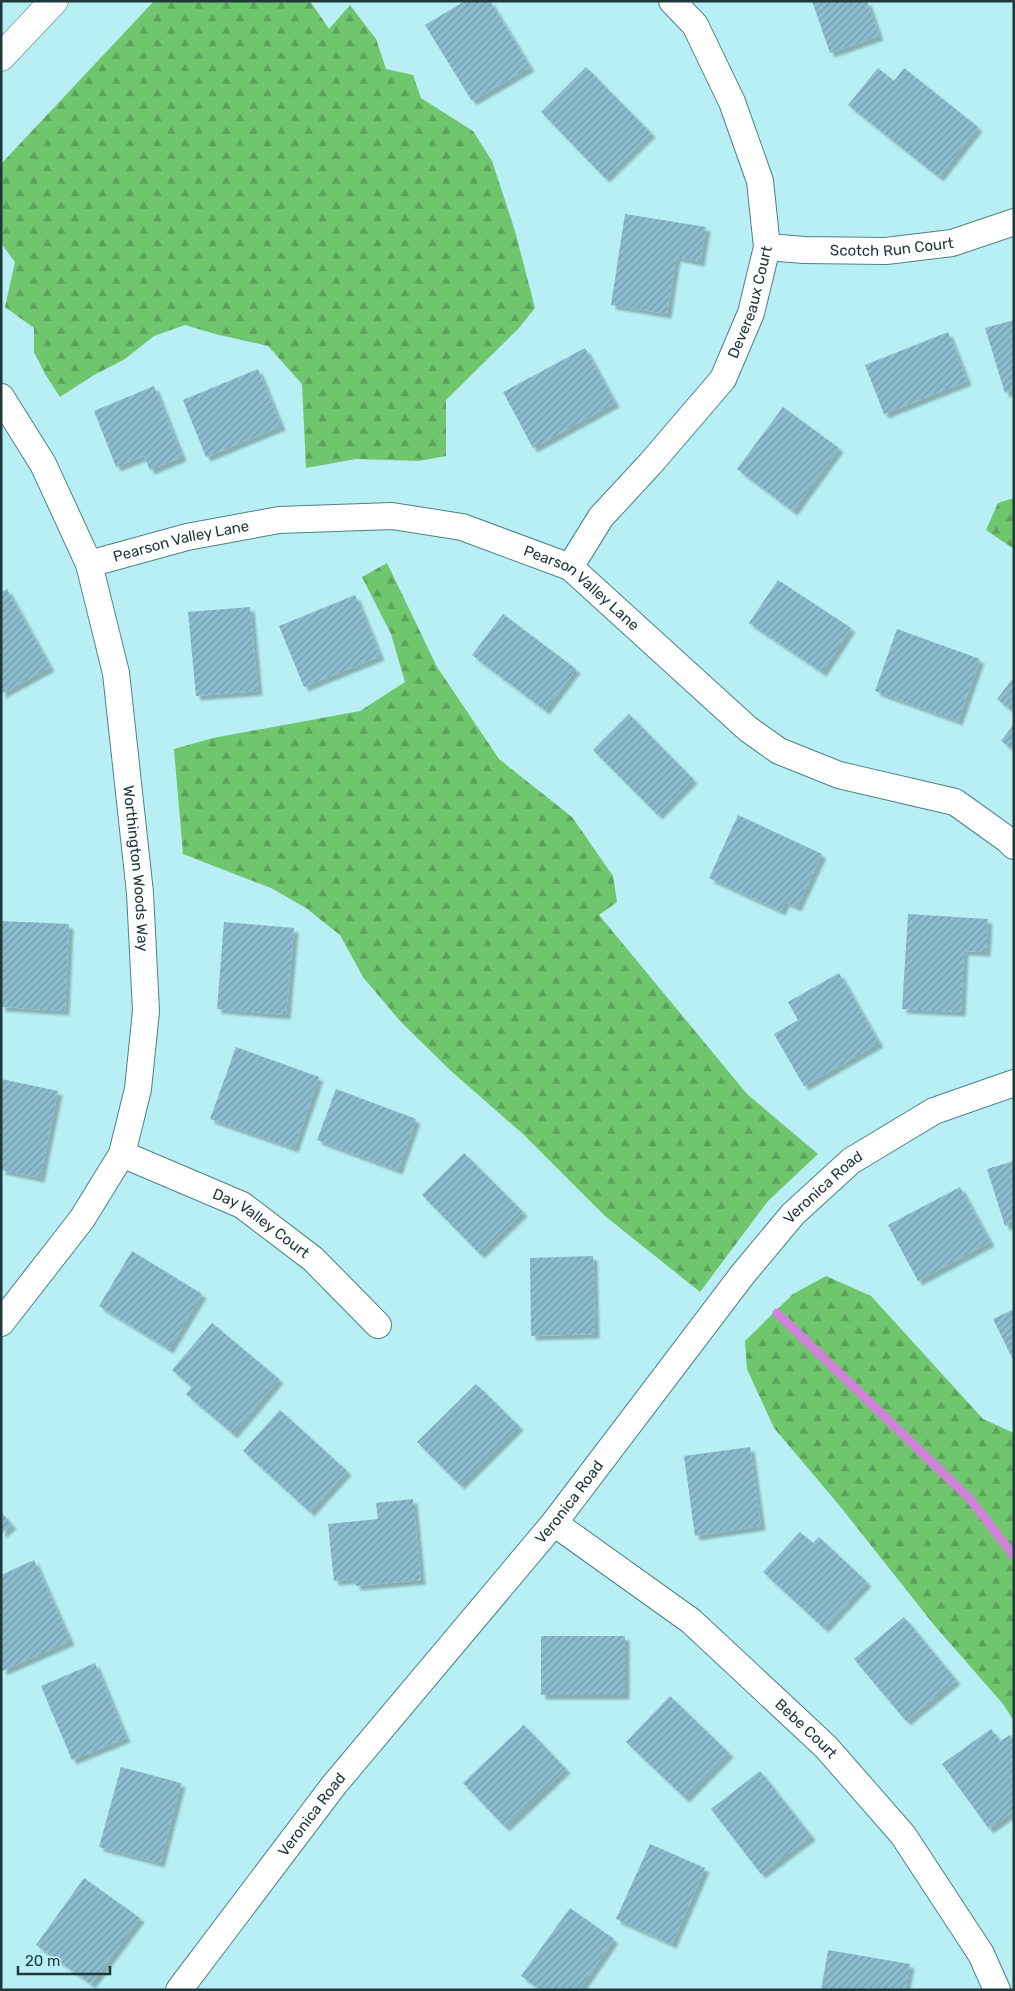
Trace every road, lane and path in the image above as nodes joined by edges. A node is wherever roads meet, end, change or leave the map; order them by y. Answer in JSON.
{"nodes":[{"id":1,"x":54,"y":1,"type":"edge"},
{"id":2,"x":672,"y":1,"type":"edge"},
{"id":3,"x":1,"y":57,"type":"edge"},
{"id":4,"x":1014,"y":222,"type":"edge"},
{"id":5,"x":767,"y":247,"type":"junction"},
{"id":6,"x":1,"y":397,"type":"edge"},
{"id":7,"x":89,"y":564,"type":"junction"},
{"id":8,"x":570,"y":567,"type":"junction"},
{"id":9,"x":1014,"y":846,"type":"edge"},
{"id":10,"x":1014,"y":1083,"type":"edge"},
{"id":11,"x":122,"y":1154,"type":"junction"},
{"id":12,"x":1,"y":1323,"type":"edge"},
{"id":13,"x":378,"y":1325,"type":"dead end"},
{"id":14,"x":554,"y":1523,"type":"junction"},
{"id":15,"x":179,"y":1990,"type":"edge"},
{"id":16,"x":997,"y":1990,"type":"edge"}],
"edges":[{"from":1,"to":3,"type":"street"},
{"from":2,"to":5,"type":"street","name":"Devereaux Court"},
{"from":4,"to":5,"type":"street","name":"Scotch Run Court"},
{"from":5,"to":8,"type":"street","name":"Devereaux Court"},
{"from":6,"to":7,"type":"street","name":"Worthington Woods Way"},
{"from":7,"to":8,"type":"street","name":"Pearson Valley Lane"},
{"from":7,"to":11,"type":"street","name":"Worthington Woods Way"},
{"from":8,"to":9,"type":"street","name":"Pearson Valley Lane"},
{"from":10,"to":14,"type":"street","name":"Veronica Road"},
{"from":11,"to":12,"type":"street","name":"Worthington Woods Way"},
{"from":11,"to":13,"type":"street","name":"Day Valley Court"},
{"from":14,"to":15,"type":"street","name":"Veronica Road"},
{"from":14,"to":16,"type":"street","name":"Bebe Court"}]}
